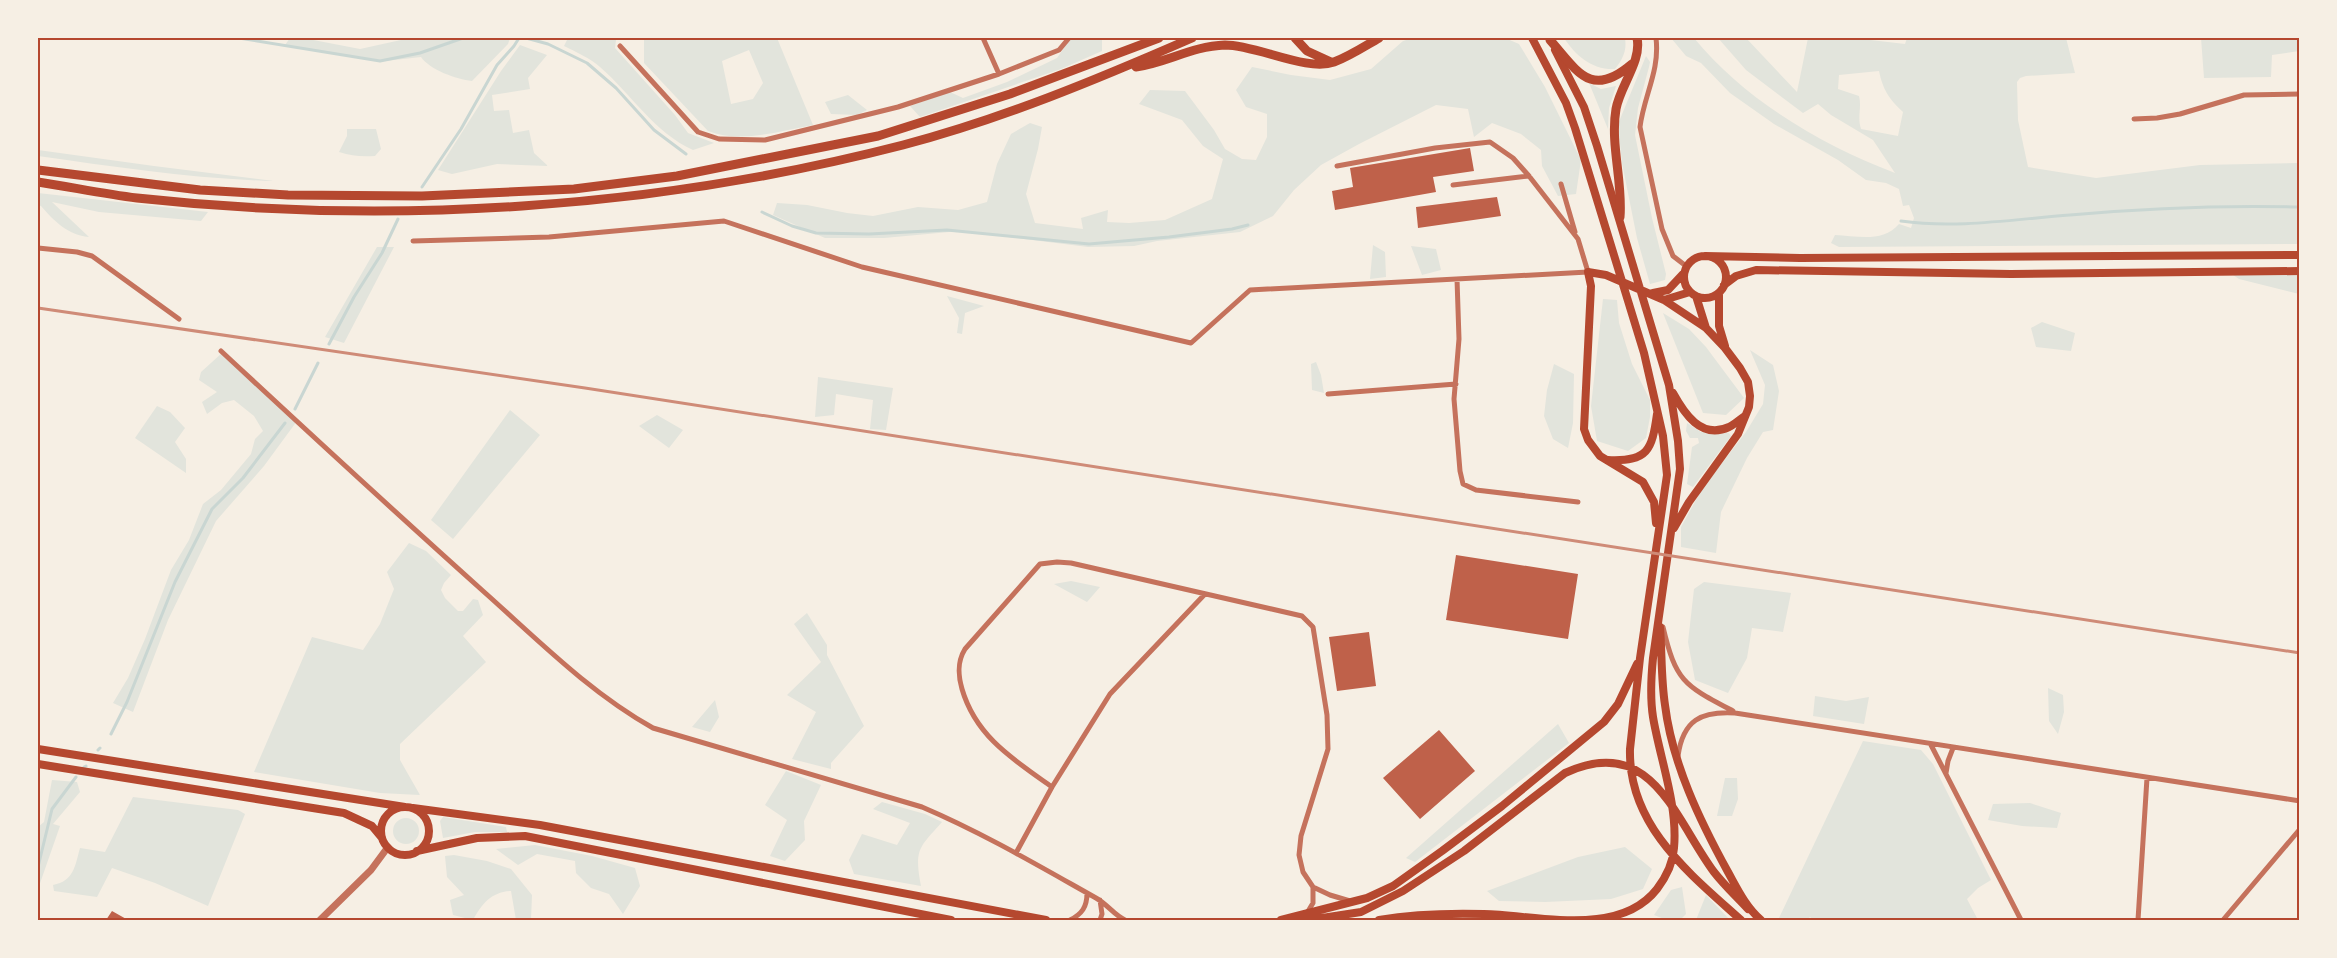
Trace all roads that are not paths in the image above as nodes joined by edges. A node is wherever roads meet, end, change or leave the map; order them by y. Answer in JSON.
{"nodes":[{"id":1,"x":983,"y":38,"type":"edge"},
{"id":2,"x":1069,"y":38,"type":"edge"},
{"id":3,"x":1138,"y":38,"type":"edge"},
{"id":4,"x":1159,"y":38,"type":"edge"},
{"id":5,"x":1192,"y":38,"type":"edge"},
{"id":6,"x":1295,"y":38,"type":"edge"},
{"id":7,"x":1379,"y":38,"type":"edge"},
{"id":8,"x":1532,"y":38,"type":"edge"},
{"id":9,"x":1637,"y":38,"type":"edge"},
{"id":10,"x":1656,"y":38,"type":"edge"},
{"id":11,"x":1550,"y":39,"type":"edge"},
{"id":12,"x":620,"y":46,"type":"dead end"},
{"id":13,"x":1120,"y":53,"type":"junction"},
{"id":14,"x":1634,"y":62,"type":"junction"},
{"id":15,"x":1333,"y":63,"type":"junction"},
{"id":16,"x":1121,"y":69,"type":"junction"},
{"id":17,"x":999,"y":74,"type":"junction"},
{"id":18,"x":2300,"y":94,"type":"edge"},
{"id":19,"x":2134,"y":119,"type":"dead end"},
{"id":20,"x":1336,"y":166,"type":"dead end"},
{"id":21,"x":38,"y":170,"type":"edge"},
{"id":22,"x":1529,"y":176,"type":"junction"},
{"id":23,"x":38,"y":182,"type":"edge"},
{"id":24,"x":1561,"y":184,"type":"dead end"},
{"id":25,"x":1453,"y":185,"type":"dead end"},
{"id":26,"x":1620,"y":217,"type":"junction"},
{"id":27,"x":1576,"y":237,"type":"junction"},
{"id":28,"x":413,"y":241,"type":"dead end"},
{"id":29,"x":38,"y":248,"type":"edge"},
{"id":30,"x":2300,"y":255,"type":"edge"},
{"id":31,"x":1705,"y":256,"type":"junction"},
{"id":32,"x":1685,"y":270,"type":"junction"},
{"id":33,"x":2300,"y":271,"type":"edge"},
{"id":34,"x":1588,"y":272,"type":"junction"},
{"id":35,"x":1457,"y":279,"type":"junction"},
{"id":36,"x":1724,"y":285,"type":"junction"},
{"id":37,"x":1648,"y":293,"type":"junction"},
{"id":38,"x":1719,"y":293,"type":"junction"},
{"id":39,"x":1693,"y":294,"type":"junction"},
{"id":40,"x":1664,"y":300,"type":"junction"},
{"id":41,"x":179,"y":319,"type":"dead end"},
{"id":42,"x":1706,"y":328,"type":"junction"},
{"id":43,"x":1725,"y":348,"type":"junction"},
{"id":44,"x":221,"y":351,"type":"dead end"},
{"id":45,"x":1456,"y":384,"type":"junction"},
{"id":46,"x":1669,"y":386,"type":"junction"},
{"id":47,"x":1328,"y":394,"type":"dead end"},
{"id":48,"x":1657,"y":408,"type":"junction"},
{"id":49,"x":1746,"y":415,"type":"junction"},
{"id":50,"x":1606,"y":460,"type":"junction"},
{"id":51,"x":1578,"y":502,"type":"dead end"},
{"id":52,"x":1658,"y":533,"type":"junction"},
{"id":53,"x":1671,"y":535,"type":"junction"},
{"id":54,"x":1205,"y":594,"type":"junction"},
{"id":55,"x":1659,"y":614,"type":"junction"},
{"id":56,"x":1640,"y":658,"type":"junction"},
{"id":57,"x":1667,"y":659,"type":"junction"},
{"id":58,"x":1735,"y":713,"type":"junction"},
{"id":59,"x":1931,"y":745,"type":"junction"},
{"id":60,"x":1953,"y":748,"type":"junction"},
{"id":61,"x":38,"y":749,"type":"edge"},
{"id":62,"x":1677,"y":757,"type":"junction"},
{"id":63,"x":38,"y":765,"type":"edge"},
{"id":64,"x":1946,"y":774,"type":"junction"},
{"id":65,"x":2147,"y":778,"type":"junction"},
{"id":66,"x":1052,"y":787,"type":"junction"},
{"id":67,"x":2300,"y":801,"type":"edge"},
{"id":68,"x":409,"y":808,"type":"junction"},
{"id":69,"x":2300,"y":829,"type":"edge"},
{"id":70,"x":382,"y":838,"type":"junction"},
{"id":71,"x":388,"y":847,"type":"junction"},
{"id":72,"x":417,"y":851,"type":"junction"},
{"id":73,"x":1017,"y":853,"type":"junction"},
{"id":74,"x":1313,"y":887,"type":"junction"},
{"id":75,"x":1087,"y":894,"type":"junction"},
{"id":76,"x":1100,"y":900,"type":"junction"},
{"id":77,"x":1354,"y":902,"type":"junction"},
{"id":78,"x":1749,"y":909,"type":"junction"},
{"id":79,"x":1308,"y":917,"type":"edge"},
{"id":80,"x":320,"y":921,"type":"edge"},
{"id":81,"x":951,"y":921,"type":"edge"},
{"id":82,"x":1046,"y":921,"type":"edge"},
{"id":83,"x":1070,"y":921,"type":"edge"},
{"id":84,"x":1100,"y":921,"type":"edge"},
{"id":85,"x":1125,"y":921,"type":"edge"},
{"id":86,"x":1281,"y":921,"type":"edge"},
{"id":87,"x":1379,"y":921,"type":"edge"},
{"id":88,"x":1741,"y":921,"type":"edge"},
{"id":89,"x":1761,"y":921,"type":"edge"},
{"id":90,"x":2021,"y":921,"type":"edge"},
{"id":91,"x":2138,"y":921,"type":"edge"},
{"id":92,"x":2223,"y":921,"type":"edge"}],
"edges":[{"from":1,"to":17,"type":"street"},
{"from":2,"to":17,"type":"street"},
{"from":3,"to":13,"type":"highway"},
{"from":4,"to":13,"type":"highway"},
{"from":5,"to":16,"type":"highway"},
{"from":6,"to":15,"type":"highway"},
{"from":7,"to":15,"type":"highway"},
{"from":8,"to":48,"type":"main road"},
{"from":9,"to":14,"type":"highway"},
{"from":10,"to":32,"type":"street"},
{"from":11,"to":14,"type":"highway"},
{"from":11,"to":26,"type":"main road"},
{"from":12,"to":17,"type":"street"},
{"from":13,"to":21,"type":"highway"},
{"from":14,"to":26,"type":"highway"},
{"from":15,"to":16,"type":"highway"},
{"from":16,"to":23,"type":"highway"},
{"from":18,"to":19,"type":"street"},
{"from":20,"to":22,"type":"street"},
{"from":22,"to":25,"type":"street"},
{"from":22,"to":27,"type":"street"},
{"from":24,"to":27,"type":"street"},
{"from":26,"to":46,"type":"main road"},
{"from":27,"to":34,"type":"street"},
{"from":28,"to":35,"type":"street"},
{"from":29,"to":41,"type":"street"},
{"from":30,"to":31,"type":"main road"},
{"from":31,"to":32,"type":"main road"},
{"from":31,"to":36,"type":"main road"},
{"from":32,"to":37,"type":"main road"},
{"from":32,"to":39,"type":"main road"},
{"from":33,"to":36,"type":"main road"},
{"from":34,"to":35,"type":"street"},
{"from":34,"to":37,"type":"main road"},
{"from":34,"to":50,"type":"main road"},
{"from":35,"to":45,"type":"street"},
{"from":36,"to":38,"type":"main road"},
{"from":37,"to":40,"type":"main road"},
{"from":38,"to":39,"type":"main road"},
{"from":38,"to":43,"type":"main road"},
{"from":39,"to":40,"type":"main road"},
{"from":39,"to":42,"type":"main road"},
{"from":40,"to":42,"type":"main road"},
{"from":42,"to":43,"type":"main road"},
{"from":43,"to":49,"type":"main road"},
{"from":44,"to":73,"type":"street"},
{"from":45,"to":47,"type":"street"},
{"from":45,"to":51,"type":"street"},
{"from":46,"to":49,"type":"main road"},
{"from":46,"to":53,"type":"main road"},
{"from":48,"to":50,"type":"main road"},
{"from":48,"to":52,"type":"main road"},
{"from":49,"to":53,"type":"main road"},
{"from":50,"to":52,"type":"main road"},
{"from":52,"to":56,"type":"main road"},
{"from":53,"to":55,"type":"main road"},
{"from":54,"to":66,"type":"street"},
{"from":54,"to":66,"type":"street"},
{"from":54,"to":74,"type":"street"},
{"from":55,"to":57,"type":"main road"},
{"from":55,"to":87,"type":"main road"},
{"from":56,"to":77,"type":"main road"},
{"from":56,"to":88,"type":"main road"},
{"from":57,"to":58,"type":"street"},
{"from":57,"to":62,"type":"main road"},
{"from":58,"to":59,"type":"street"},
{"from":58,"to":62,"type":"street"},
{"from":59,"to":60,"type":"street"},
{"from":59,"to":64,"type":"street"},
{"from":60,"to":64,"type":"street"},
{"from":60,"to":65,"type":"street"},
{"from":61,"to":68,"type":"main road"},
{"from":62,"to":78,"type":"main road"},
{"from":63,"to":70,"type":"main road"},
{"from":64,"to":90,"type":"street"},
{"from":65,"to":67,"type":"street"},
{"from":65,"to":91,"type":"street"},
{"from":66,"to":73,"type":"street"},
{"from":68,"to":70,"type":"main road"},
{"from":68,"to":72,"type":"main road"},
{"from":68,"to":82,"type":"main road"},
{"from":69,"to":92,"type":"street"},
{"from":70,"to":71,"type":"main road"},
{"from":71,"to":72,"type":"main road"},
{"from":71,"to":80,"type":"street"},
{"from":72,"to":81,"type":"main road"},
{"from":73,"to":75,"type":"street"},
{"from":74,"to":77,"type":"street"},
{"from":74,"to":79,"type":"street"},
{"from":75,"to":76,"type":"street"},
{"from":75,"to":83,"type":"street"},
{"from":76,"to":84,"type":"street"},
{"from":76,"to":85,"type":"street"},
{"from":77,"to":79,"type":"main road"},
{"from":78,"to":79,"type":"main road"},
{"from":78,"to":89,"type":"main road"},
{"from":79,"to":86,"type":"main road"}]}
